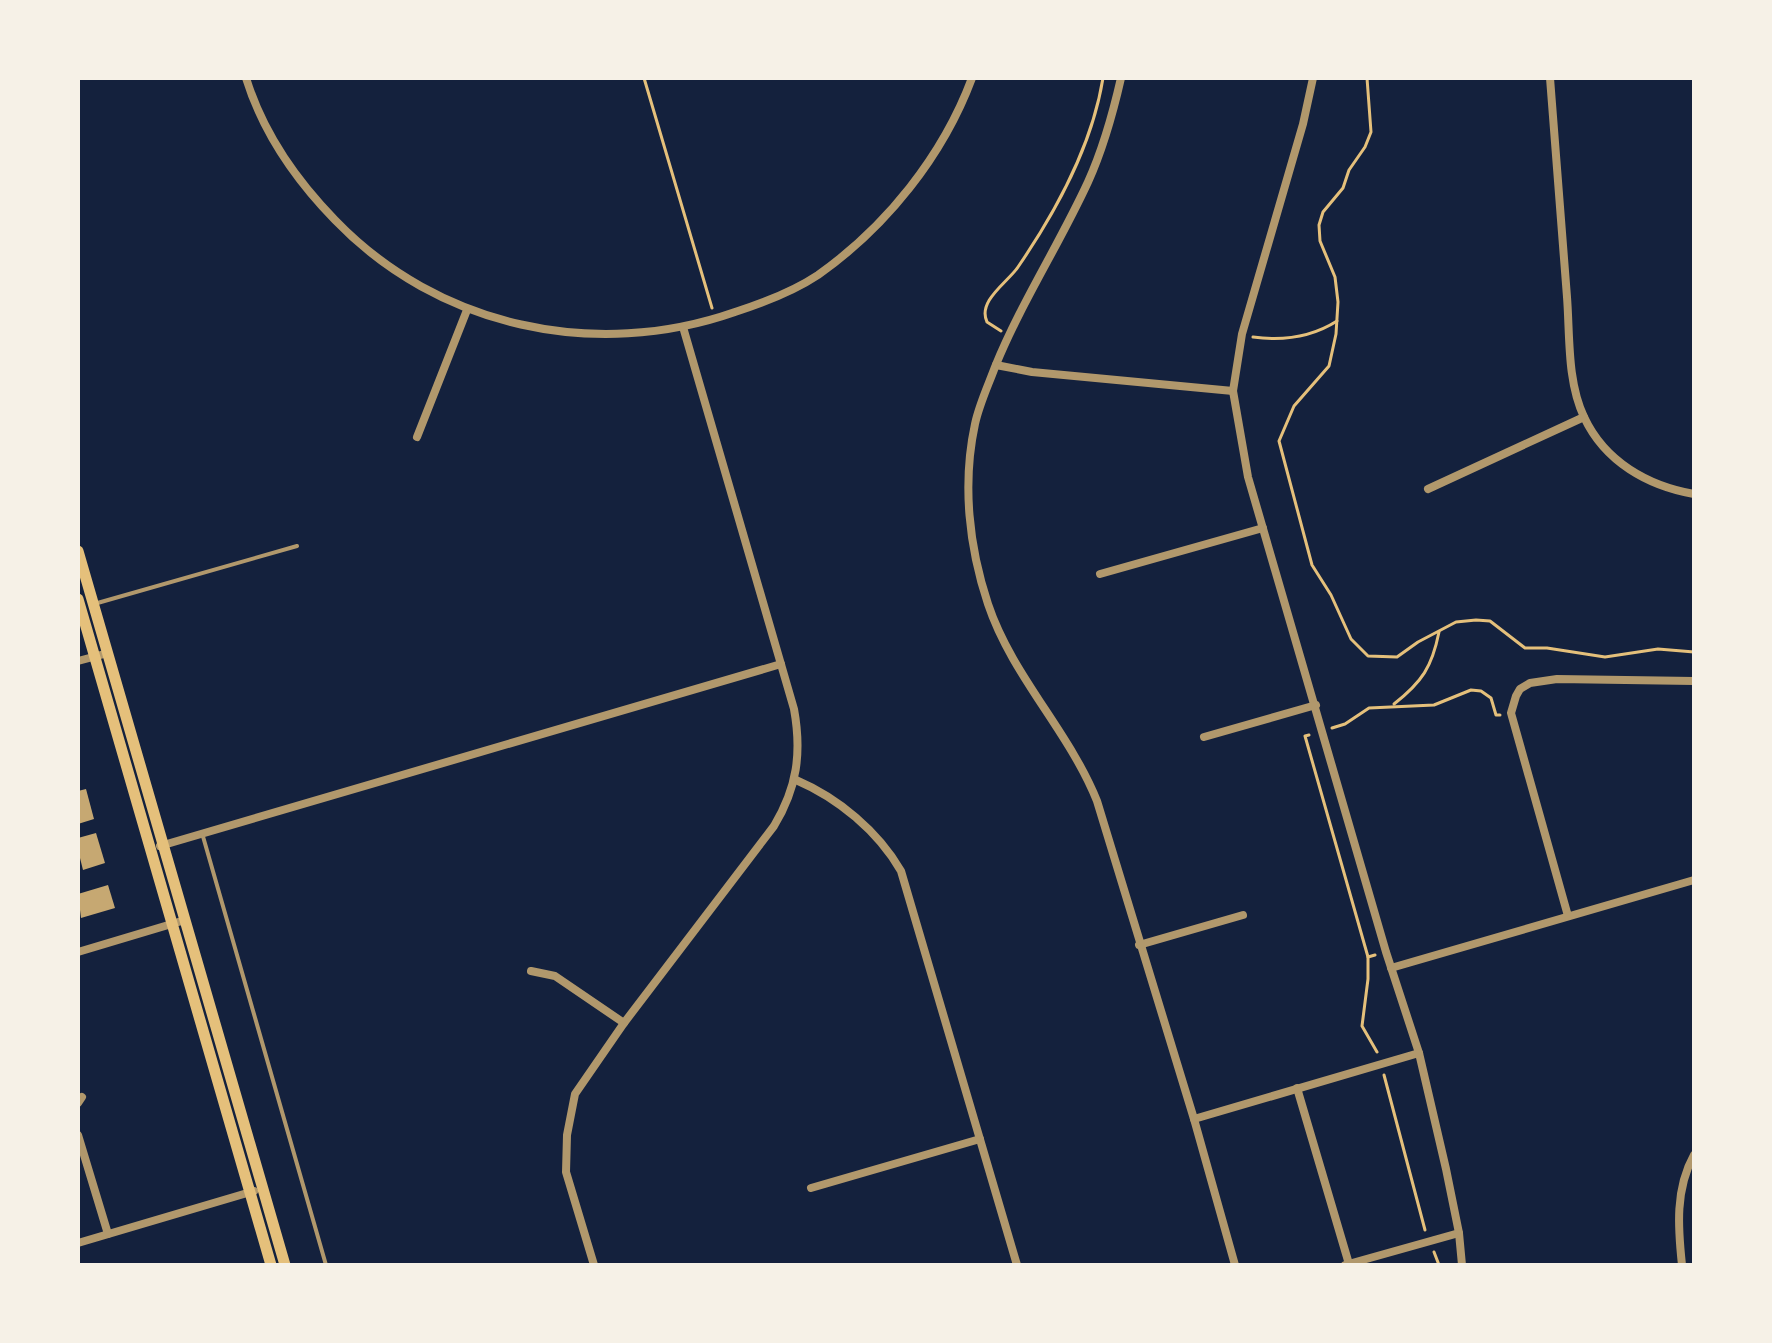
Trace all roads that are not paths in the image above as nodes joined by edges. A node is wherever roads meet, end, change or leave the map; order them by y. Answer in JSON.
{"nodes":[{"id":1,"x":246,"y":78,"type":"edge"},
{"id":2,"x":972,"y":78,"type":"edge"},
{"id":3,"x":1121,"y":78,"type":"edge"},
{"id":4,"x":1313,"y":78,"type":"edge"},
{"id":5,"x":1550,"y":78,"type":"edge"},
{"id":6,"x":467,"y":310,"type":"junction"},
{"id":7,"x":683,"y":327,"type":"junction"},
{"id":8,"x":996,"y":365,"type":"junction"},
{"id":9,"x":1233,"y":391,"type":"junction"},
{"id":10,"x":1584,"y":417,"type":"junction"},
{"id":11,"x":417,"y":437,"type":"dead end"},
{"id":12,"x":1428,"y":489,"type":"dead end"},
{"id":13,"x":1694,"y":494,"type":"edge"},
{"id":14,"x":1263,"y":528,"type":"junction"},
{"id":15,"x":297,"y":546,"type":"dead end"},
{"id":16,"x":78,"y":551,"type":"edge"},
{"id":17,"x":1100,"y":574,"type":"dead end"},
{"id":18,"x":79,"y":604,"type":"edge"},
{"id":19,"x":93,"y":604,"type":"junction"},
{"id":20,"x":108,"y":653,"type":"junction"},
{"id":21,"x":95,"y":657,"type":"junction"},
{"id":22,"x":78,"y":661,"type":"edge"},
{"id":23,"x":781,"y":664,"type":"junction"},
{"id":24,"x":1694,"y":681,"type":"edge"},
{"id":25,"x":1316,"y":705,"type":"junction"},
{"id":26,"x":1204,"y":737,"type":"dead end"},
{"id":27,"x":796,"y":780,"type":"junction"},
{"id":28,"x":202,"y":833,"type":"junction"},
{"id":29,"x":163,"y":845,"type":"junction"},
{"id":30,"x":150,"y":849,"type":"junction"},
{"id":31,"x":1694,"y":880,"type":"edge"},
{"id":32,"x":1243,"y":915,"type":"dead end"},
{"id":33,"x":1568,"y":916,"type":"junction"},
{"id":34,"x":185,"y":920,"type":"junction"},
{"id":35,"x":172,"y":924,"type":"junction"},
{"id":36,"x":1139,"y":945,"type":"junction"},
{"id":37,"x":78,"y":952,"type":"edge"},
{"id":38,"x":1391,"y":968,"type":"junction"},
{"id":39,"x":531,"y":971,"type":"dead end"},
{"id":40,"x":624,"y":1023,"type":"junction"},
{"id":41,"x":1419,"y":1053,"type":"junction"},
{"id":42,"x":1297,"y":1088,"type":"junction"},
{"id":43,"x":1194,"y":1119,"type":"junction"},
{"id":44,"x":78,"y":1135,"type":"edge"},
{"id":45,"x":980,"y":1139,"type":"junction"},
{"id":46,"x":1694,"y":1155,"type":"edge"},
{"id":47,"x":811,"y":1188,"type":"dead end"},
{"id":48,"x":263,"y":1189,"type":"junction"},
{"id":49,"x":250,"y":1192,"type":"junction"},
{"id":50,"x":1459,"y":1233,"type":"junction"},
{"id":51,"x":108,"y":1234,"type":"junction"},
{"id":52,"x":78,"y":1243,"type":"edge"},
{"id":53,"x":1346,"y":1264,"type":"edge"},
{"id":54,"x":271,"y":1265,"type":"edge"},
{"id":55,"x":285,"y":1265,"type":"edge"},
{"id":56,"x":326,"y":1265,"type":"edge"},
{"id":57,"x":594,"y":1265,"type":"edge"},
{"id":58,"x":1017,"y":1265,"type":"edge"},
{"id":59,"x":1235,"y":1265,"type":"edge"},
{"id":60,"x":1462,"y":1265,"type":"edge"},
{"id":61,"x":1682,"y":1265,"type":"edge"}],
"edges":[{"from":1,"to":6,"type":"street"},
{"from":2,"to":7,"type":"street"},
{"from":3,"to":8,"type":"street"},
{"from":4,"to":9,"type":"street"},
{"from":5,"to":10,"type":"street"},
{"from":6,"to":7,"type":"street"},
{"from":6,"to":11,"type":"street"},
{"from":7,"to":23,"type":"street"},
{"from":8,"to":9,"type":"street"},
{"from":8,"to":36,"type":"street"},
{"from":9,"to":14,"type":"street"},
{"from":10,"to":12,"type":"street"},
{"from":10,"to":13,"type":"street"},
{"from":14,"to":17,"type":"street"},
{"from":14,"to":25,"type":"street"},
{"from":15,"to":19,"type":"lane"},
{"from":16,"to":19,"type":"main road"},
{"from":18,"to":19,"type":"lane"},
{"from":18,"to":21,"type":"main road"},
{"from":19,"to":20,"type":"main road"},
{"from":20,"to":21,"type":"street"},
{"from":20,"to":29,"type":"main road"},
{"from":21,"to":22,"type":"street"},
{"from":21,"to":30,"type":"main road"},
{"from":23,"to":27,"type":"street"},
{"from":23,"to":28,"type":"street"},
{"from":24,"to":33,"type":"street"},
{"from":25,"to":26,"type":"street"},
{"from":25,"to":38,"type":"street"},
{"from":27,"to":40,"type":"street"},
{"from":27,"to":45,"type":"street"},
{"from":28,"to":29,"type":"street"},
{"from":28,"to":56,"type":"lane"},
{"from":29,"to":30,"type":"street"},
{"from":29,"to":34,"type":"main road"},
{"from":30,"to":35,"type":"main road"},
{"from":31,"to":33,"type":"street"},
{"from":32,"to":36,"type":"street"},
{"from":33,"to":38,"type":"street"},
{"from":34,"to":35,"type":"street"},
{"from":34,"to":48,"type":"main road"},
{"from":35,"to":37,"type":"street"},
{"from":35,"to":49,"type":"main road"},
{"from":36,"to":43,"type":"street"},
{"from":38,"to":41,"type":"street"},
{"from":39,"to":40,"type":"street"},
{"from":40,"to":57,"type":"street"},
{"from":41,"to":42,"type":"street"},
{"from":41,"to":50,"type":"street"},
{"from":42,"to":43,"type":"street"},
{"from":42,"to":53,"type":"street"},
{"from":43,"to":59,"type":"street"},
{"from":44,"to":51,"type":"street"},
{"from":45,"to":47,"type":"street"},
{"from":45,"to":58,"type":"street"},
{"from":46,"to":61,"type":"street"},
{"from":48,"to":49,"type":"street"},
{"from":48,"to":55,"type":"main road"},
{"from":49,"to":51,"type":"street"},
{"from":49,"to":54,"type":"main road"},
{"from":50,"to":53,"type":"street"},
{"from":50,"to":60,"type":"street"},
{"from":51,"to":52,"type":"street"}]}
